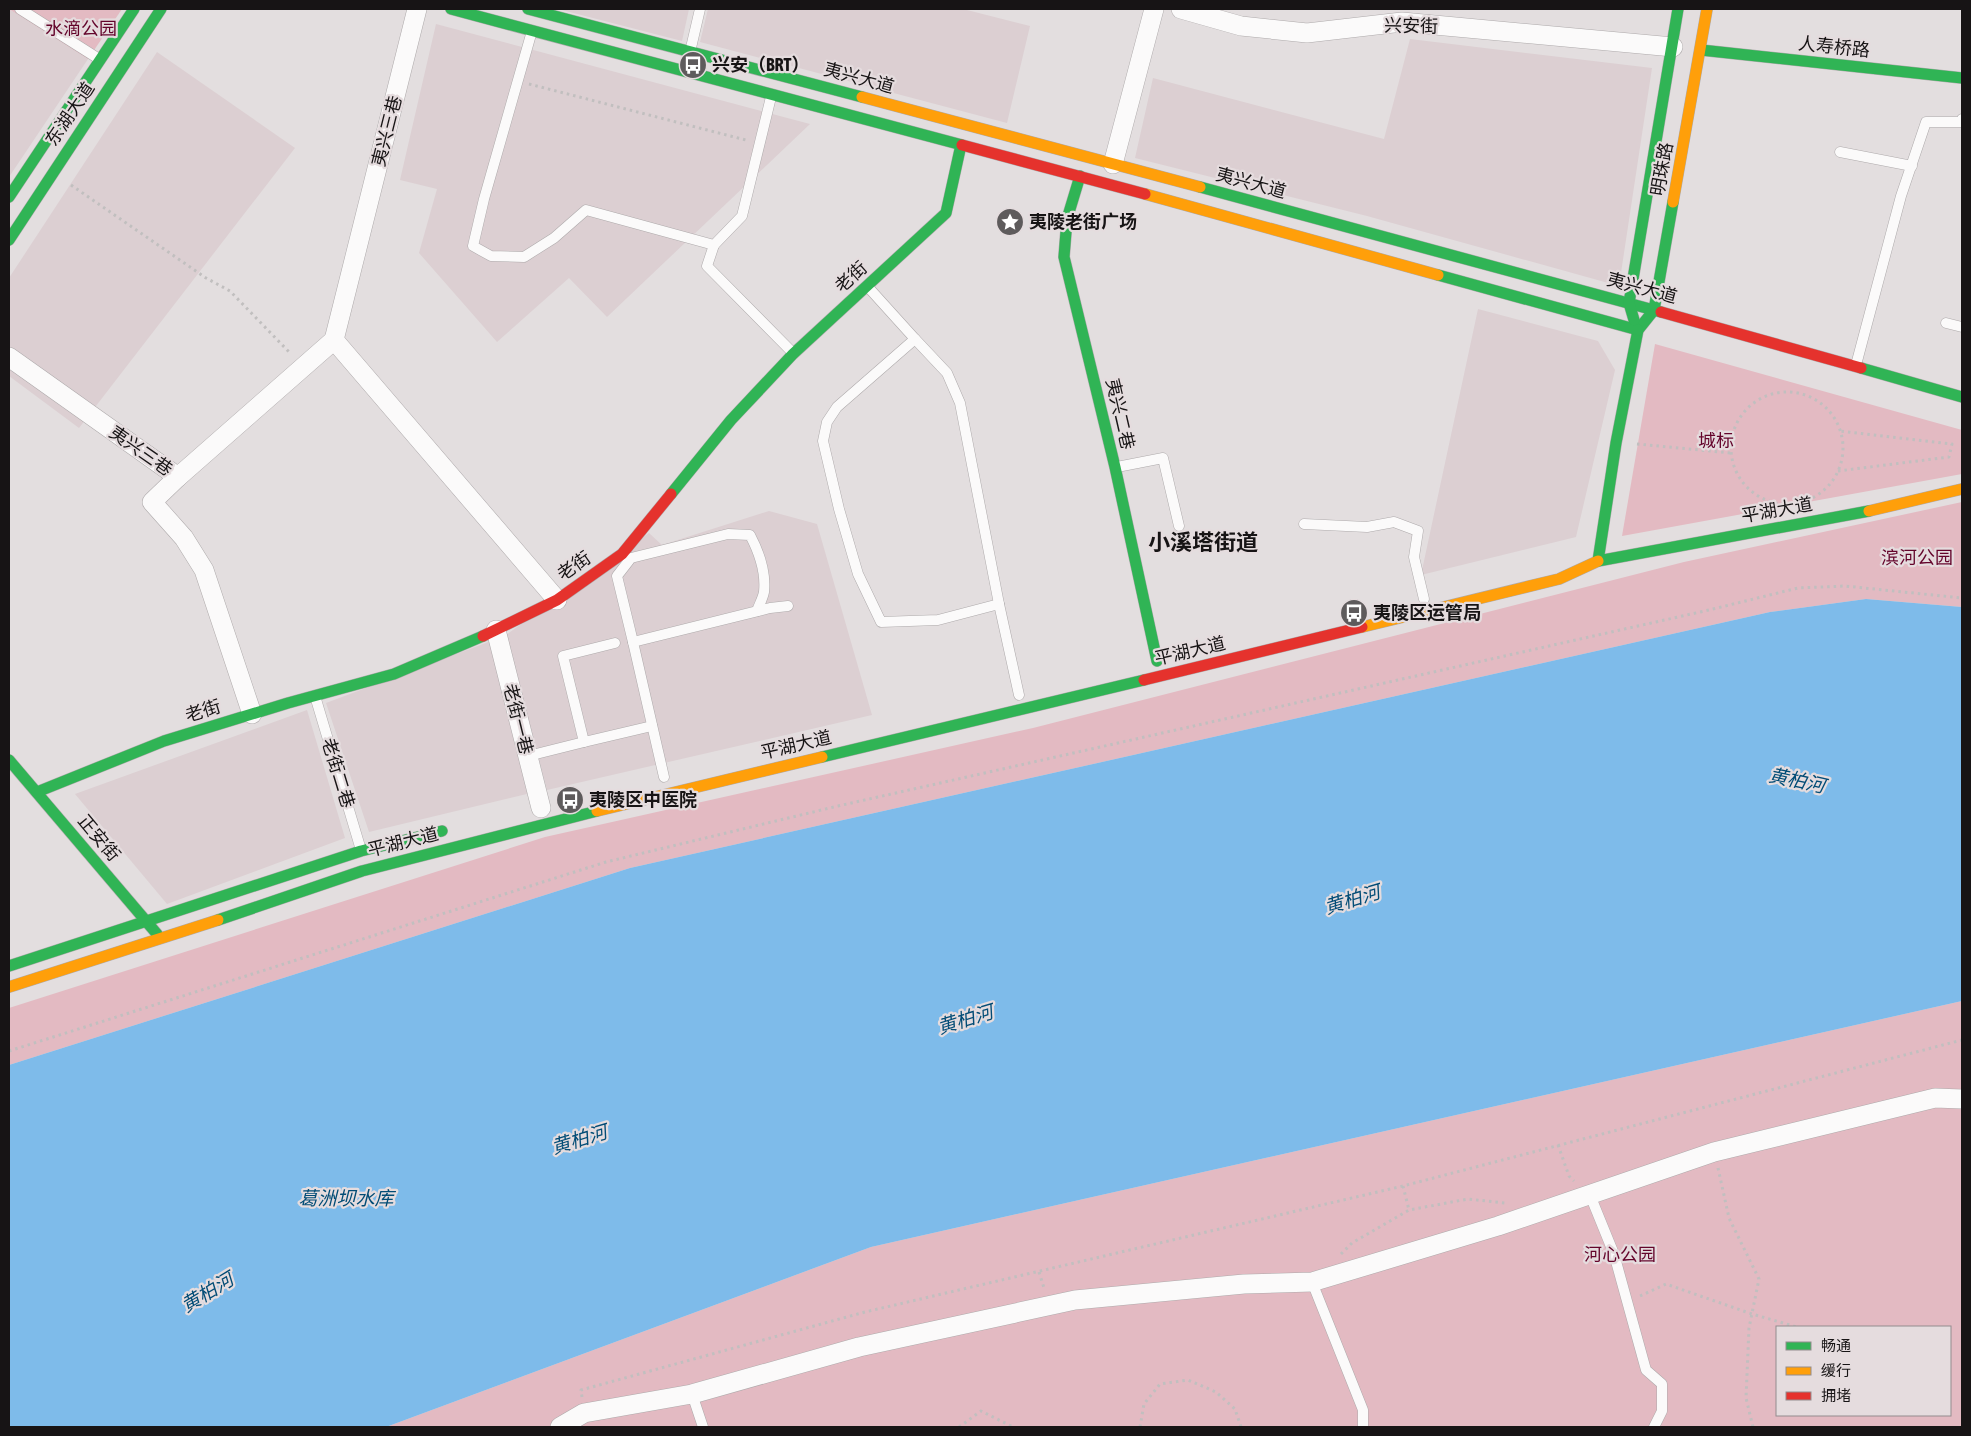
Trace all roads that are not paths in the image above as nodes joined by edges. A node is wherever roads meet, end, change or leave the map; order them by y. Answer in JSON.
{"nodes":[{"id":1,"x":20,"y":9,"type":"edge"},
{"id":2,"x":134,"y":9,"type":"edge"},
{"id":3,"x":161,"y":9,"type":"edge"},
{"id":4,"x":417,"y":9,"type":"edge"},
{"id":5,"x":451,"y":9,"type":"edge"},
{"id":6,"x":528,"y":9,"type":"edge"},
{"id":7,"x":700,"y":9,"type":"edge"},
{"id":8,"x":1154,"y":9,"type":"edge"},
{"id":9,"x":1181,"y":9,"type":"edge"},
{"id":10,"x":1678,"y":9,"type":"edge"},
{"id":11,"x":1707,"y":9,"type":"edge"},
{"id":12,"x":532,"y":30,"type":"junction"},
{"id":13,"x":1673,"y":47,"type":"junction"},
{"id":14,"x":1702,"y":50,"type":"junction"},
{"id":15,"x":690,"y":52,"type":"junction"},
{"id":16,"x":100,"y":60,"type":"junction"},
{"id":17,"x":1962,"y":78,"type":"edge"},
{"id":18,"x":772,"y":96,"type":"junction"},
{"id":19,"x":1962,"y":119,"type":"edge"},
{"id":20,"x":961,"y":145,"type":"junction"},
{"id":21,"x":1840,"y":152,"type":"dead end"},
{"id":22,"x":1114,"y":164,"type":"junction"},
{"id":23,"x":1912,"y":166,"type":"junction"},
{"id":24,"x":1080,"y":176,"type":"junction"},
{"id":25,"x":10,"y":194,"type":"edge"},
{"id":26,"x":9,"y":240,"type":"edge"},
{"id":27,"x":714,"y":245,"type":"junction"},
{"id":28,"x":868,"y":286,"type":"junction"},
{"id":29,"x":1629,"y":303,"type":"junction"},
{"id":30,"x":1654,"y":310,"type":"junction"},
{"id":31,"x":1946,"y":323,"type":"dead end"},
{"id":32,"x":1962,"y":328,"type":"edge"},
{"id":33,"x":1638,"y":330,"type":"junction"},
{"id":34,"x":914,"y":339,"type":"junction"},
{"id":35,"x":334,"y":340,"type":"junction"},
{"id":36,"x":793,"y":354,"type":"junction"},
{"id":37,"x":9,"y":357,"type":"edge"},
{"id":38,"x":1856,"y":366,"type":"junction"},
{"id":39,"x":1962,"y":397,"type":"edge"},
{"id":40,"x":1115,"y":467,"type":"junction"},
{"id":41,"x":178,"y":477,"type":"junction"},
{"id":42,"x":1962,"y":489,"type":"edge"},
{"id":43,"x":1304,"y":524,"type":"dead end"},
{"id":44,"x":1179,"y":526,"type":"dead end"},
{"id":45,"x":1598,"y":561,"type":"junction"},
{"id":46,"x":1472,"y":588,"type":"dead end"},
{"id":47,"x":1424,"y":599,"type":"dead end"},
{"id":48,"x":557,"y":600,"type":"junction"},
{"id":49,"x":999,"y":604,"type":"junction"},
{"id":50,"x":788,"y":606,"type":"dead end"},
{"id":51,"x":757,"y":611,"type":"junction"},
{"id":52,"x":496,"y":630,"type":"junction"},
{"id":53,"x":633,"y":642,"type":"junction"},
{"id":54,"x":615,"y":643,"type":"dead end"},
{"id":55,"x":1157,"y":661,"type":"dead end"},
{"id":56,"x":1019,"y":695,"type":"dead end"},
{"id":57,"x":315,"y":696,"type":"junction"},
{"id":58,"x":252,"y":714,"type":"junction"},
{"id":59,"x":652,"y":726,"type":"junction"},
{"id":60,"x":584,"y":742,"type":"junction"},
{"id":61,"x":528,"y":756,"type":"junction"},
{"id":62,"x":9,"y":760,"type":"edge"},
{"id":63,"x":664,"y":777,"type":"dead end"},
{"id":64,"x":37,"y":792,"type":"junction"},
{"id":65,"x":541,"y":807,"type":"dead end"},
{"id":66,"x":456,"y":828,"type":"dead end"},
{"id":67,"x":361,"y":850,"type":"junction"},
{"id":68,"x":146,"y":922,"type":"junction"},
{"id":69,"x":161,"y":939,"type":"junction"},
{"id":70,"x":9,"y":966,"type":"edge"},
{"id":71,"x":9,"y":987,"type":"edge"},
{"id":72,"x":1962,"y":1099,"type":"edge"},
{"id":73,"x":1590,"y":1195,"type":"junction"},
{"id":74,"x":1312,"y":1282,"type":"junction"},
{"id":75,"x":692,"y":1394,"type":"junction"},
{"id":76,"x":560,"y":1427,"type":"edge"},
{"id":77,"x":703,"y":1427,"type":"edge"},
{"id":78,"x":1363,"y":1427,"type":"edge"},
{"id":79,"x":1654,"y":1427,"type":"edge"}],
"edges":[{"from":1,"to":16,"type":"lane"},
{"from":2,"to":16,"type":"main road","name":"东湖大道"},
{"from":3,"to":26,"type":"main road","name":"东湖大道"},
{"from":4,"to":35,"type":"street","name":"夷兴三巷"},
{"from":5,"to":12,"type":"main road"},
{"from":6,"to":15,"type":"main road","name":"夷兴大道"},
{"from":7,"to":15,"type":"lane"},
{"from":8,"to":22,"type":"street"},
{"from":9,"to":13,"type":"street","name":"兴安街"},
{"from":10,"to":13,"type":"main road","name":"明珠路"},
{"from":11,"to":14,"type":"main road","name":"明珠路"},
{"from":12,"to":18,"type":"main road"},
{"from":12,"to":27,"type":"lane"},
{"from":13,"to":29,"type":"main road","name":"明珠路"},
{"from":14,"to":17,"type":"main road","name":"人寿桥路"},
{"from":14,"to":30,"type":"main road","name":"明珠路"},
{"from":15,"to":22,"type":"main road","name":"夷兴大道"},
{"from":16,"to":25,"type":"main road","name":"东湖大道"},
{"from":18,"to":20,"type":"main road"},
{"from":18,"to":27,"type":"lane"},
{"from":19,"to":23,"type":"lane"},
{"from":20,"to":24,"type":"main road"},
{"from":20,"to":28,"type":"main road","name":"老街"},
{"from":21,"to":23,"type":"lane"},
{"from":22,"to":29,"type":"main road","name":"夷兴大道"},
{"from":23,"to":38,"type":"lane"},
{"from":24,"to":33,"type":"main road"},
{"from":24,"to":40,"type":"main road","name":"夷兴二巷"},
{"from":27,"to":36,"type":"lane"},
{"from":28,"to":34,"type":"lane"},
{"from":28,"to":36,"type":"main road","name":"老街"},
{"from":29,"to":30,"type":"main road","name":"夷兴大道"},
{"from":29,"to":33,"type":"main road","name":"明珠路"},
{"from":30,"to":33,"type":"main road","name":"明珠路"},
{"from":30,"to":38,"type":"main road","name":"夷兴大道"},
{"from":31,"to":32,"type":"lane"},
{"from":33,"to":45,"type":"main road","name":"明珠路"},
{"from":34,"to":49,"type":"lane"},
{"from":34,"to":49,"type":"lane"},
{"from":35,"to":41,"type":"street","name":"夷兴三巷"},
{"from":35,"to":48,"type":"street"},
{"from":36,"to":48,"type":"main road","name":"老街"},
{"from":37,"to":41,"type":"street","name":"夷兴三巷"},
{"from":38,"to":39,"type":"main road","name":"夷兴大道"},
{"from":40,"to":44,"type":"lane"},
{"from":40,"to":55,"type":"main road","name":"夷兴二巷"},
{"from":41,"to":58,"type":"street"},
{"from":42,"to":45,"type":"main road","name":"平湖大道"},
{"from":43,"to":47,"type":"lane"},
{"from":45,"to":46,"type":"main road","name":"平湖大道"},
{"from":45,"to":69,"type":"main road","name":"平湖大道"},
{"from":48,"to":52,"type":"main road","name":"老街"},
{"from":49,"to":56,"type":"lane"},
{"from":50,"to":51,"type":"lane"},
{"from":51,"to":53,"type":"lane"},
{"from":51,"to":53,"type":"lane"},
{"from":52,"to":57,"type":"main road","name":"老街"},
{"from":52,"to":61,"type":"street","name":"老街一巷"},
{"from":53,"to":59,"type":"lane"},
{"from":54,"to":60,"type":"lane"},
{"from":57,"to":58,"type":"main road","name":"老街"},
{"from":57,"to":67,"type":"lane","name":"老街二巷"},
{"from":58,"to":64,"type":"main road","name":"老街"},
{"from":59,"to":60,"type":"lane"},
{"from":59,"to":63,"type":"lane"},
{"from":60,"to":61,"type":"lane"},
{"from":61,"to":65,"type":"street","name":"老街一巷"},
{"from":62,"to":64,"type":"main road","name":"正安街"},
{"from":64,"to":68,"type":"main road","name":"正安街"},
{"from":66,"to":67,"type":"main road","name":"平湖大道"},
{"from":67,"to":68,"type":"main road","name":"平湖大道"},
{"from":68,"to":69,"type":"main road","name":"正安街"},
{"from":68,"to":70,"type":"main road","name":"平湖大道"},
{"from":69,"to":71,"type":"main road","name":"平湖大道"},
{"from":72,"to":73,"type":"street"},
{"from":73,"to":74,"type":"street"},
{"from":73,"to":79,"type":"lane"},
{"from":74,"to":75,"type":"street"},
{"from":74,"to":78,"type":"lane"},
{"from":75,"to":76,"type":"street"},
{"from":75,"to":77,"type":"lane"}]}
